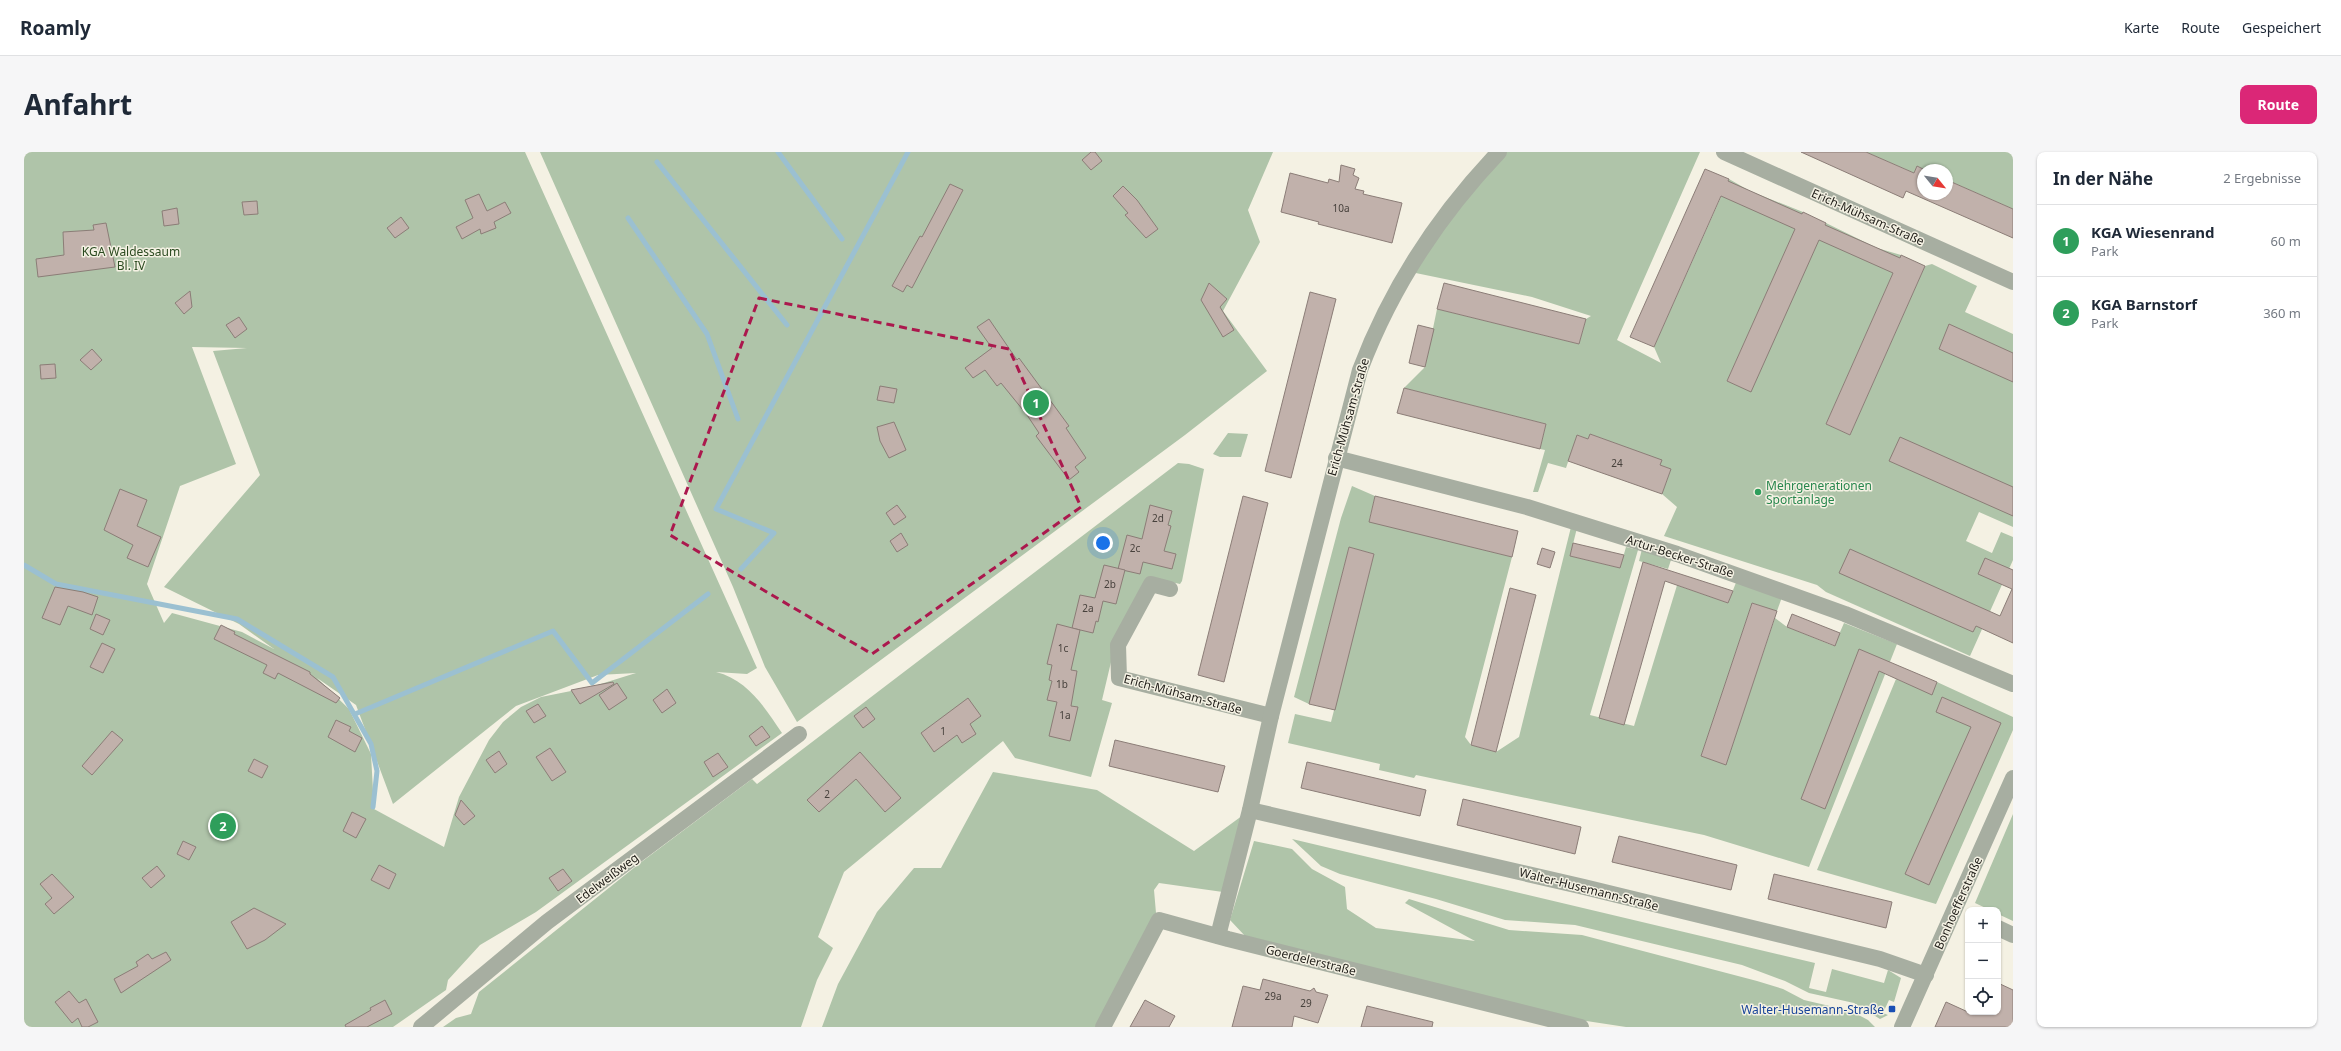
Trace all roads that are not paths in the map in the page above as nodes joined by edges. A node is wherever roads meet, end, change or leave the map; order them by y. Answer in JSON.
{"nodes":[{"id":1,"x":1499,"y":152,"type":"edge"},
{"id":2,"x":1724,"y":152,"type":"edge"},
{"id":3,"x":2013,"y":282,"type":"edge"},
{"id":4,"x":1336,"y":458,"type":"junction"},
{"id":5,"x":1170,"y":589,"type":"dead end"},
{"id":6,"x":2013,"y":684,"type":"edge"},
{"id":7,"x":1270,"y":716,"type":"junction"},
{"id":8,"x":799,"y":734,"type":"dead end"},
{"id":9,"x":2013,"y":778,"type":"edge"},
{"id":10,"x":1250,"y":810,"type":"junction"},
{"id":11,"x":1962,"y":912,"type":"edge"},
{"id":12,"x":2001,"y":929,"type":"edge"},
{"id":13,"x":2013,"y":935,"type":"edge"},
{"id":14,"x":1218,"y":936,"type":"junction"},
{"id":15,"x":1926,"y":975,"type":"junction"},
{"id":16,"x":421,"y":1027,"type":"edge"},
{"id":17,"x":1103,"y":1027,"type":"edge"},
{"id":18,"x":1581,"y":1027,"type":"edge"},
{"id":19,"x":1902,"y":1027,"type":"edge"}],
"edges":[{"from":1,"to":4,"type":"street","name":"Erich-Mühsam-Straße"},
{"from":2,"to":3,"type":"street","name":"Erich-Mühsam-Straße"},
{"from":4,"to":6,"type":"street","name":"Artur-Becker-Straße"},
{"from":4,"to":7,"type":"street","name":"Erich-Mühsam-Straße"},
{"from":5,"to":7,"type":"street","name":"Erich-Mühsam-Straße"},
{"from":7,"to":10,"type":"street","name":"Erich-Mühsam-Straße"},
{"from":8,"to":16,"type":"street","name":"Edelweißweg"},
{"from":9,"to":11,"type":"street","name":"Bonhoefferstraße"},
{"from":10,"to":14,"type":"street","name":"Erich-Mühsam-Straße"},
{"from":10,"to":15,"type":"street","name":"Walter-Husemann-Straße"},
{"from":11,"to":15,"type":"street","name":"Bonhoefferstraße"},
{"from":12,"to":13,"type":"street"},
{"from":14,"to":17,"type":"street","name":"Goerdelerstraße"},
{"from":14,"to":18,"type":"street","name":"Goerdelerstraße"},
{"from":15,"to":19,"type":"street","name":"Bonhoefferstraße"}]}
